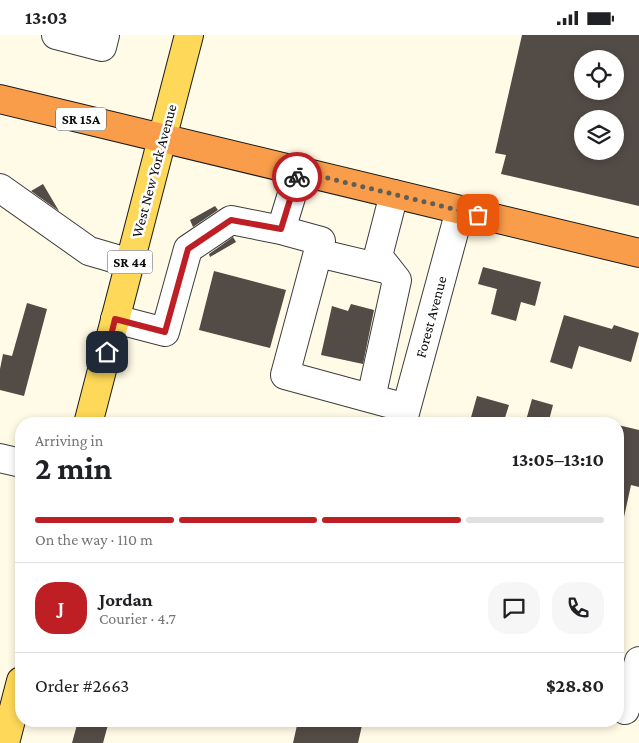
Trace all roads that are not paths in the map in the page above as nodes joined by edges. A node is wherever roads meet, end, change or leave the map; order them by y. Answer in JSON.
{"nodes":[{"id":1,"x":56,"y":35,"type":"edge"},
{"id":2,"x":105,"y":35,"type":"edge"},
{"id":3,"x":189,"y":35,"type":"edge"},
{"id":4,"x":0,"y":99,"type":"edge"},
{"id":5,"x":162,"y":139,"type":"junction"},
{"id":6,"x":299,"y":171,"type":"junction"},
{"id":7,"x":0,"y":188,"type":"edge"},
{"id":8,"x":394,"y":194,"type":"junction"},
{"id":9,"x":460,"y":210,"type":"junction"},
{"id":10,"x":281,"y":229,"type":"junction"},
{"id":11,"x":318,"y":253,"type":"junction"},
{"id":12,"x":639,"y":253,"type":"edge"},
{"id":13,"x":130,"y":263,"type":"junction"},
{"id":14,"x":389,"y":270,"type":"junction"},
{"id":15,"x":115,"y":319,"type":"junction"},
{"id":16,"x":371,"y":398,"type":"junction"},
{"id":17,"x":404,"y":416,"type":"edge"},
{"id":18,"x":90,"y":417,"type":"edge"},
{"id":19,"x":0,"y":457,"type":"edge"},
{"id":20,"x":15,"y":461,"type":"edge"},
{"id":21,"x":639,"y":661,"type":"edge"},
{"id":22,"x":15,"y":704,"type":"edge"},
{"id":23,"x":627,"y":711,"type":"edge"},
{"id":24,"x":5,"y":743,"type":"edge"}],
"edges":[{"from":1,"to":2,"type":"street"},
{"from":3,"to":5,"type":"main road","name":"West New York Avenue","number":"SR 44"},
{"from":4,"to":5,"type":"highway","number":"SR 15A"},
{"from":5,"to":6,"type":"highway","number":"SR 15A"},
{"from":5,"to":13,"type":"main road","name":"West New York Avenue","number":"SR 44"},
{"from":6,"to":8,"type":"highway","number":"SR 15A"},
{"from":6,"to":10,"type":"street"},
{"from":7,"to":13,"type":"street"},
{"from":8,"to":9,"type":"highway","number":"SR 15A"},
{"from":8,"to":14,"type":"street"},
{"from":9,"to":12,"type":"highway","number":"SR 15A"},
{"from":9,"to":17,"type":"street","name":"Forest Avenue"},
{"from":10,"to":11,"type":"street"},
{"from":10,"to":15,"type":"street"},
{"from":11,"to":14,"type":"street"},
{"from":11,"to":16,"type":"street"},
{"from":13,"to":15,"type":"main road","name":"West New York Avenue","number":"SR 44"},
{"from":14,"to":16,"type":"street"},
{"from":15,"to":18,"type":"main road","name":"West New York Avenue","number":"SR 44"},
{"from":16,"to":17,"type":"street"},
{"from":19,"to":20,"type":"street"},
{"from":21,"to":23,"type":"street"},
{"from":22,"to":24,"type":"main road"}]}
